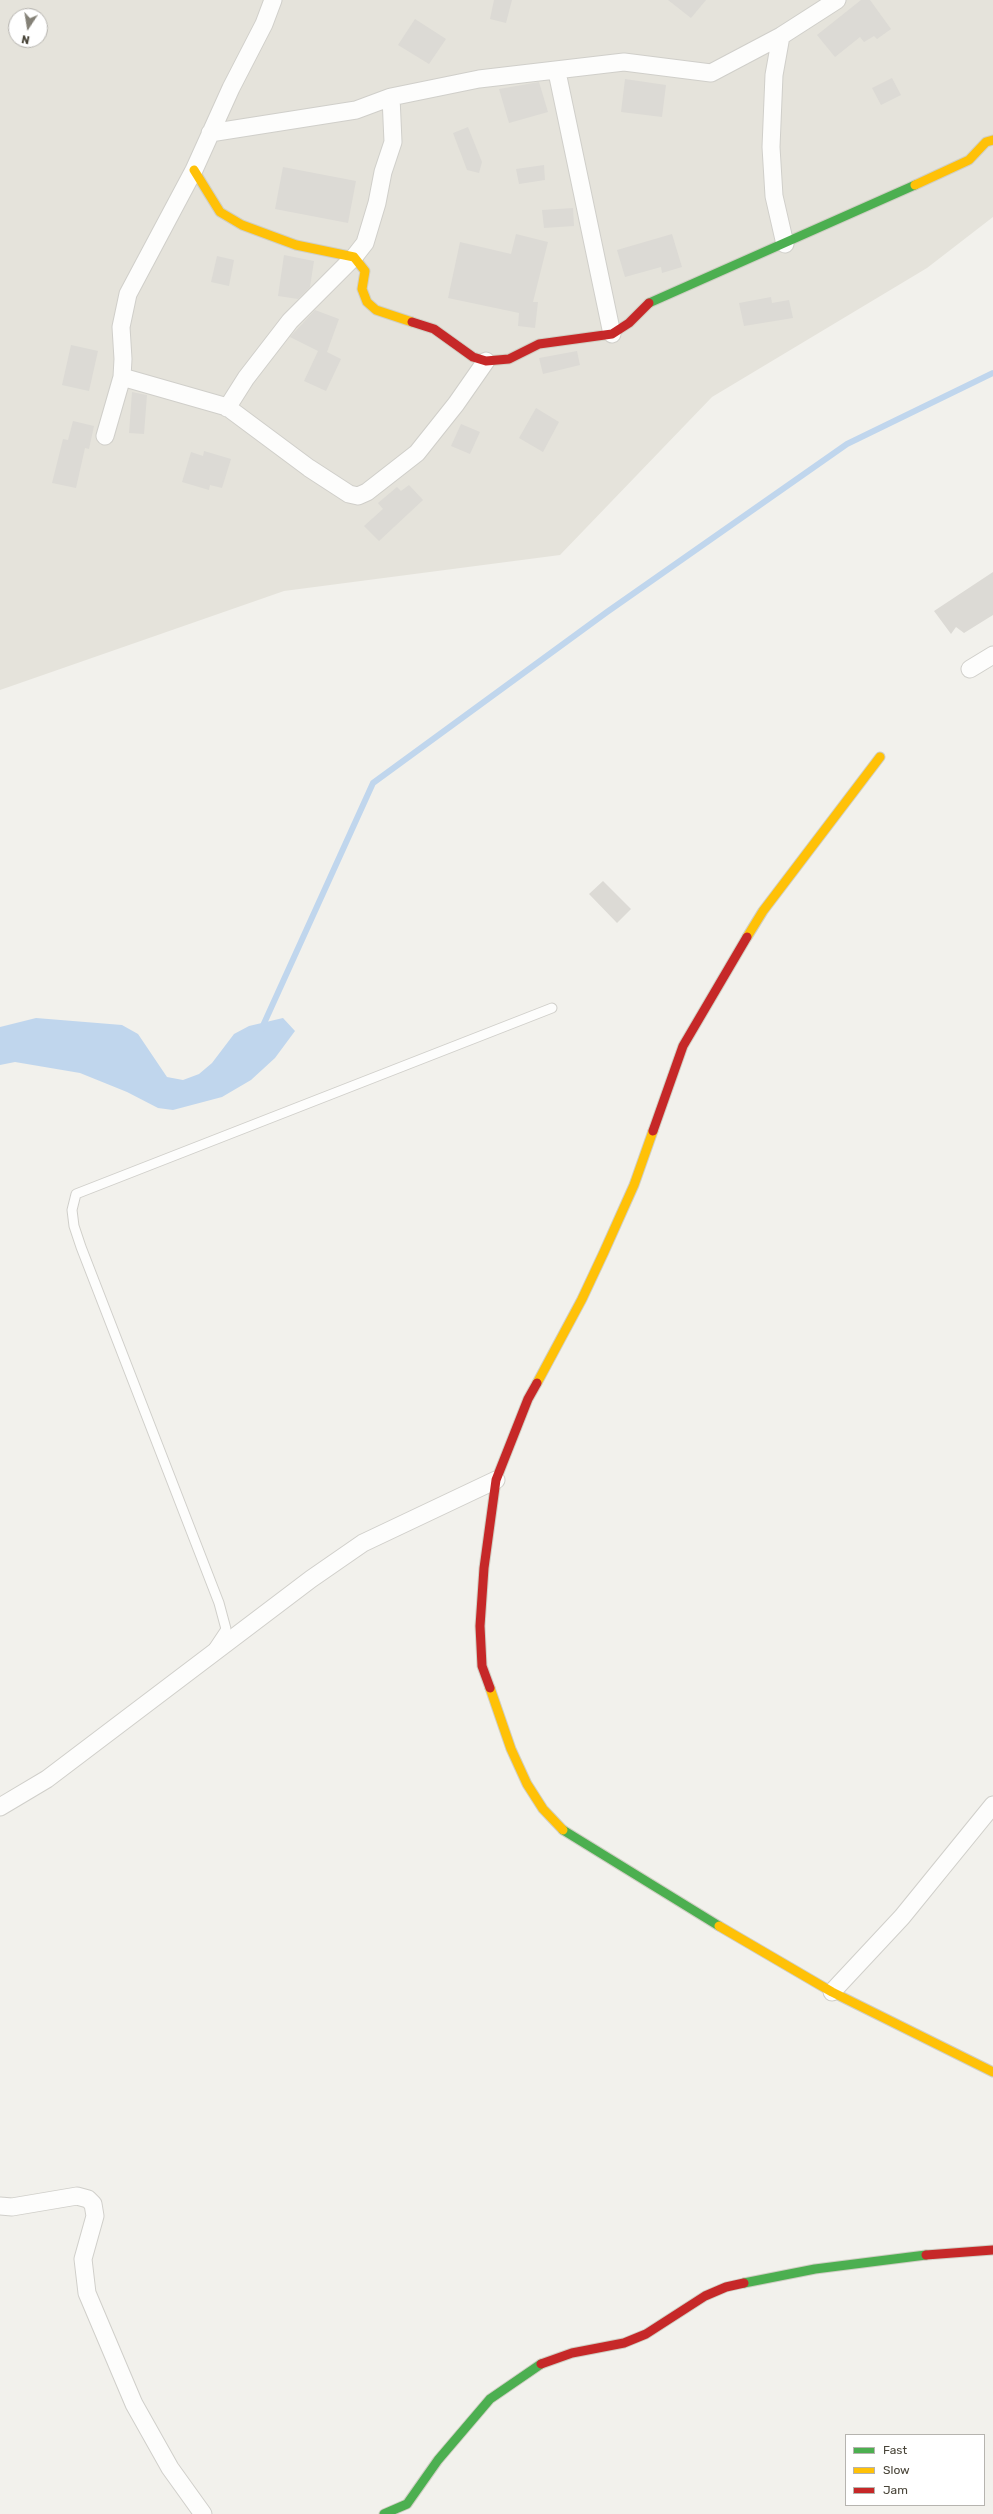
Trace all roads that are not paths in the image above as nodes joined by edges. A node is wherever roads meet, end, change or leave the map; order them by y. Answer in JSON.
{"nodes":[{"id":1,"x":273,"y":0,"type":"edge"},
{"id":2,"x":837,"y":0,"type":"edge"},
{"id":3,"x":781,"y":36,"type":"junction"},
{"id":4,"x":557,"y":72,"type":"junction"},
{"id":5,"x":391,"y":97,"type":"junction"},
{"id":6,"x":210,"y":133,"type":"junction"},
{"id":7,"x":993,"y":140,"type":"edge"},
{"id":8,"x":194,"y":170,"type":"junction"},
{"id":9,"x":785,"y":244,"type":"junction"},
{"id":10,"x":354,"y":257,"type":"junction"},
{"id":11,"x":612,"y":334,"type":"junction"},
{"id":12,"x":486,"y":361,"type":"junction"},
{"id":13,"x":122,"y":377,"type":"junction"},
{"id":14,"x":227,"y":408,"type":"junction"},
{"id":15,"x":105,"y":436,"type":"dead end"},
{"id":16,"x":993,"y":655,"type":"edge"},
{"id":17,"x":970,"y":669,"type":"dead end"},
{"id":18,"x":880,"y":757,"type":"dead end"},
{"id":19,"x":552,"y":1008,"type":"dead end"},
{"id":20,"x":496,"y":1480,"type":"junction"},
{"id":21,"x":207,"y":1658,"type":"junction"},
{"id":22,"x":993,"y":1805,"type":"edge"},
{"id":23,"x":0,"y":1807,"type":"edge"},
{"id":24,"x":832,"y":1992,"type":"junction"},
{"id":25,"x":993,"y":2072,"type":"edge"},
{"id":26,"x":0,"y":2206,"type":"edge"},
{"id":27,"x":993,"y":2250,"type":"edge"},
{"id":28,"x":204,"y":2514,"type":"edge"},
{"id":29,"x":384,"y":2514,"type":"edge"}],
"edges":[{"from":1,"to":6,"type":"street"},
{"from":2,"to":3,"type":"street"},
{"from":3,"to":4,"type":"street"},
{"from":3,"to":9,"type":"street"},
{"from":4,"to":5,"type":"street"},
{"from":4,"to":11,"type":"street"},
{"from":5,"to":6,"type":"street"},
{"from":5,"to":10,"type":"street"},
{"from":6,"to":8,"type":"street"},
{"from":7,"to":9,"type":"street"},
{"from":8,"to":10,"type":"street"},
{"from":8,"to":13,"type":"street"},
{"from":9,"to":11,"type":"street"},
{"from":10,"to":12,"type":"street"},
{"from":10,"to":14,"type":"street"},
{"from":11,"to":12,"type":"street"},
{"from":12,"to":14,"type":"street"},
{"from":13,"to":14,"type":"street"},
{"from":13,"to":15,"type":"street"},
{"from":16,"to":17,"type":"street"},
{"from":18,"to":20,"type":"street"},
{"from":19,"to":21,"type":"lane"},
{"from":20,"to":21,"type":"street"},
{"from":20,"to":24,"type":"street"},
{"from":21,"to":23,"type":"street"},
{"from":22,"to":24,"type":"street"},
{"from":24,"to":25,"type":"street"},
{"from":26,"to":28,"type":"street"},
{"from":27,"to":29,"type":"street"}]}
